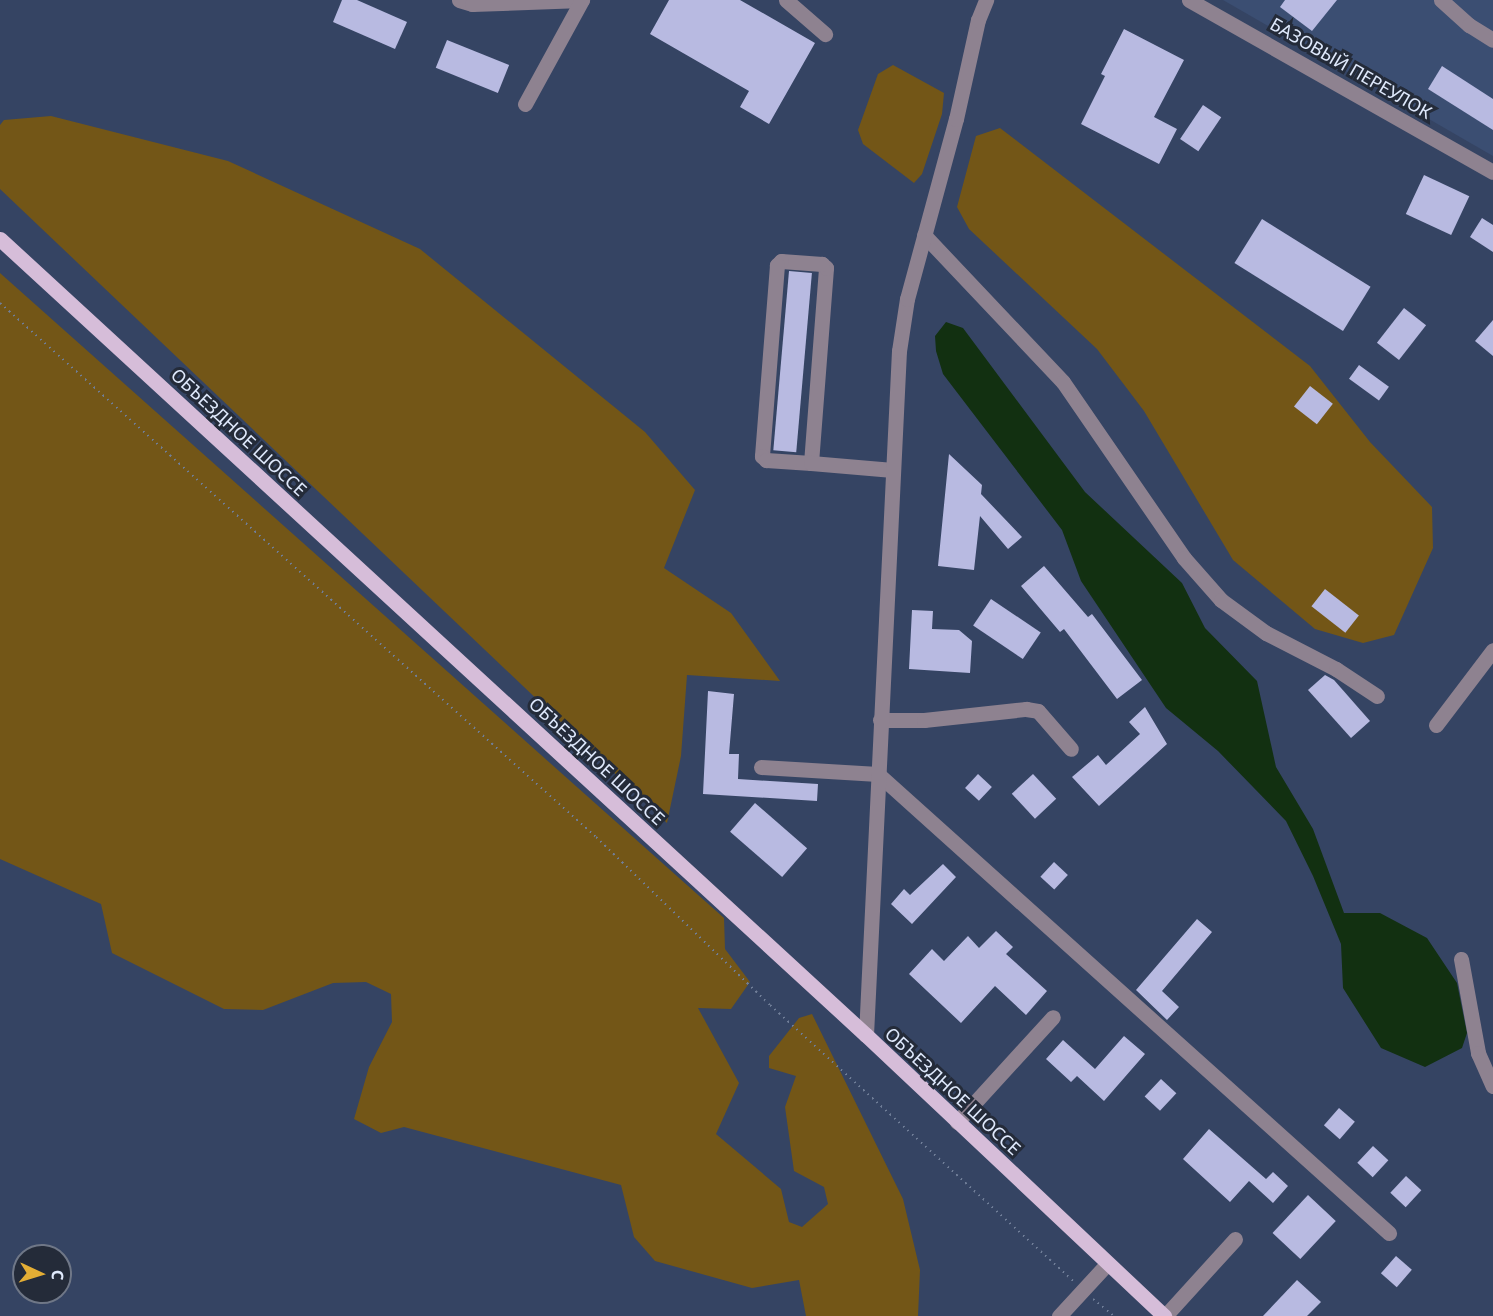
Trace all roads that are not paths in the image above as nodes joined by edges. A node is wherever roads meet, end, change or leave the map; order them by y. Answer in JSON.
{"nodes":[{"id":1,"x":459,"y":0,"type":"edge"},
{"id":2,"x":582,"y":0,"type":"edge"},
{"id":3,"x":786,"y":0,"type":"edge"},
{"id":4,"x":986,"y":0,"type":"edge"},
{"id":5,"x":1189,"y":0,"type":"edge"},
{"id":6,"x":1441,"y":0,"type":"edge"},
{"id":7,"x":825,"y":34,"type":"dead end"},
{"id":8,"x":1493,"y":40,"type":"edge"},
{"id":9,"x":525,"y":104,"type":"dead end"},
{"id":10,"x":1493,"y":172,"type":"edge"},
{"id":11,"x":924,"y":235,"type":"junction"},
{"id":12,"x":0,"y":239,"type":"edge"},
{"id":13,"x":811,"y":464,"type":"junction"},
{"id":14,"x":892,"y":470,"type":"junction"},
{"id":15,"x":1493,"y":650,"type":"edge"},
{"id":16,"x":1377,"y":696,"type":"dead end"},
{"id":17,"x":880,"y":720,"type":"junction"},
{"id":18,"x":1436,"y":725,"type":"dead end"},
{"id":19,"x":1071,"y":749,"type":"dead end"},
{"id":20,"x":761,"y":767,"type":"dead end"},
{"id":21,"x":878,"y":774,"type":"junction"},
{"id":22,"x":1461,"y":959,"type":"dead end"},
{"id":23,"x":1053,"y":1017,"type":"dead end"},
{"id":24,"x":866,"y":1035,"type":"junction"},
{"id":25,"x":1493,"y":1086,"type":"edge"},
{"id":26,"x":957,"y":1122,"type":"junction"},
{"id":27,"x":1389,"y":1233,"type":"dead end"},
{"id":28,"x":1235,"y":1239,"type":"dead end"},
{"id":29,"x":1107,"y":1264,"type":"junction"},
{"id":30,"x":1059,"y":1316,"type":"edge"},
{"id":31,"x":1164,"y":1316,"type":"edge"}],
"edges":[{"from":1,"to":2,"type":"street"},
{"from":2,"to":9,"type":"street"},
{"from":3,"to":7,"type":"street"},
{"from":4,"to":11,"type":"street"},
{"from":5,"to":10,"type":"street","name":"БАЗОВЫЙ ПЕРЕУЛОК"},
{"from":6,"to":8,"type":"street"},
{"from":11,"to":14,"type":"street"},
{"from":11,"to":16,"type":"street"},
{"from":12,"to":24,"type":"main road","name":"ОБЪЕЗДНОЕ ШОССЕ"},
{"from":13,"to":13,"type":"street"},
{"from":13,"to":14,"type":"street"},
{"from":14,"to":17,"type":"street"},
{"from":15,"to":18,"type":"street"},
{"from":17,"to":19,"type":"street"},
{"from":17,"to":21,"type":"street"},
{"from":20,"to":21,"type":"street"},
{"from":21,"to":24,"type":"street"},
{"from":21,"to":27,"type":"street"},
{"from":22,"to":25,"type":"street"},
{"from":23,"to":26,"type":"street"},
{"from":24,"to":26,"type":"main road","name":"ОБЪЕЗДНОЕ ШОССЕ"},
{"from":26,"to":29,"type":"main road","name":"ОБЪЕЗДНОЕ ШОССЕ"},
{"from":28,"to":31,"type":"street"},
{"from":29,"to":30,"type":"street"},
{"from":29,"to":31,"type":"main road","name":"ОБЪЕЗДНОЕ ШОССЕ"}]}
